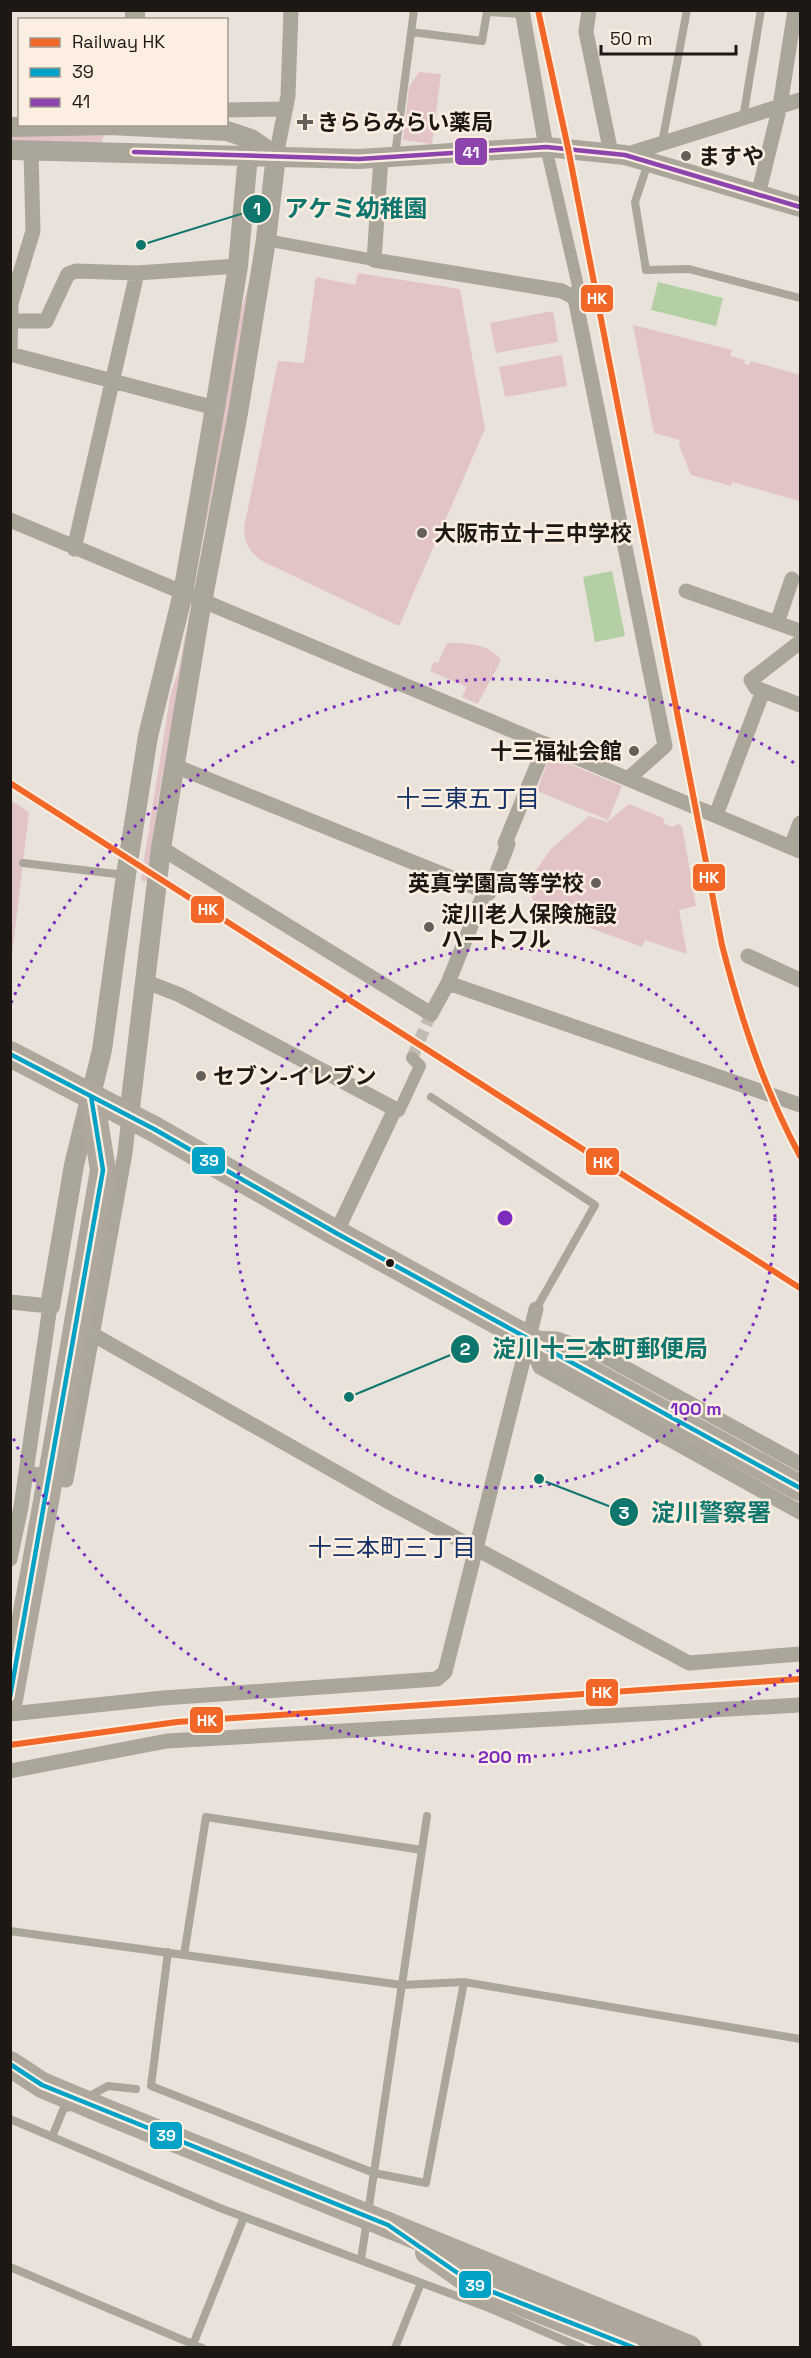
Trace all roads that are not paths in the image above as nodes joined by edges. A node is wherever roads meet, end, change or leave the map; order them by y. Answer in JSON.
{"nodes":[{"id":1,"x":291,"y":10,"type":"edge"},
{"id":2,"x":414,"y":10,"type":"edge"},
{"id":3,"x":589,"y":10,"type":"edge"},
{"id":4,"x":687,"y":10,"type":"edge"},
{"id":5,"x":761,"y":10,"type":"edge"},
{"id":6,"x":795,"y":10,"type":"edge"},
{"id":7,"x":523,"y":12,"type":"edge"},
{"id":8,"x":411,"y":32,"type":"junction"},
{"id":9,"x":801,"y":100,"type":"edge"},
{"id":10,"x":780,"y":106,"type":"junction"},
{"id":11,"x":285,"y":109,"type":"junction"},
{"id":12,"x":228,"y":110,"type":"edge"},
{"id":13,"x":743,"y":118,"type":"junction"},
{"id":14,"x":73,"y":126,"type":"edge"},
{"id":15,"x":136,"y":126,"type":"edge"},
{"id":16,"x":151,"y":126,"type":"edge"},
{"id":17,"x":10,"y":127,"type":"edge"},
{"id":18,"x":662,"y":143,"type":"junction"},
{"id":19,"x":546,"y":147,"type":"junction"},
{"id":20,"x":10,"y":150,"type":"edge"},
{"id":21,"x":31,"y":151,"type":"junction"},
{"id":22,"x":135,"y":152,"type":"junction"},
{"id":23,"x":618,"y":154,"type":"junction"},
{"id":24,"x":248,"y":155,"type":"junction"},
{"id":25,"x":276,"y":156,"type":"junction"},
{"id":26,"x":388,"y":158,"type":"junction"},
{"id":27,"x":648,"y":162,"type":"junction"},
{"id":28,"x":758,"y":195,"type":"junction"},
{"id":29,"x":801,"y":207,"type":"edge"},
{"id":30,"x":266,"y":240,"type":"junction"},
{"id":31,"x":374,"y":260,"type":"junction"},
{"id":32,"x":238,"y":266,"type":"junction"},
{"id":33,"x":137,"y":273,"type":"junction"},
{"id":34,"x":575,"y":298,"type":"junction"},
{"id":35,"x":801,"y":298,"type":"edge"},
{"id":36,"x":12,"y":321,"type":"edge"},
{"id":37,"x":10,"y":353,"type":"edge"},
{"id":38,"x":112,"y":382,"type":"junction"},
{"id":39,"x":215,"y":408,"type":"junction"},
{"id":40,"x":10,"y":520,"type":"edge"},
{"id":41,"x":74,"y":549,"type":"junction"},
{"id":42,"x":792,"y":579,"type":"dead end"},
{"id":43,"x":686,"y":591,"type":"dead end"},
{"id":44,"x":183,"y":593,"type":"junction"},
{"id":45,"x":202,"y":602,"type":"junction"},
{"id":46,"x":777,"y":623,"type":"junction"},
{"id":47,"x":801,"y":631,"type":"edge"},
{"id":48,"x":801,"y":642,"type":"edge"},
{"id":49,"x":764,"y":691,"type":"junction"},
{"id":50,"x":801,"y":705,"type":"edge"},
{"id":51,"x":546,"y":744,"type":"junction"},
{"id":52,"x":175,"y":766,"type":"junction"},
{"id":53,"x":629,"y":778,"type":"junction"},
{"id":54,"x":716,"y":815,"type":"junction"},
{"id":55,"x":801,"y":823,"type":"edge"},
{"id":56,"x":161,"y":848,"type":"junction"},
{"id":57,"x":796,"y":849,"type":"edge"},
{"id":58,"x":23,"y":863,"type":"dead end"},
{"id":59,"x":126,"y":875,"type":"junction"},
{"id":60,"x":485,"y":891,"type":"junction"},
{"id":61,"x":748,"y":956,"type":"dead end"},
{"id":62,"x":144,"y":981,"type":"junction"},
{"id":63,"x":801,"y":981,"type":"edge"},
{"id":64,"x":448,"y":983,"type":"junction"},
{"id":65,"x":10,"y":1054,"type":"edge"},
{"id":66,"x":412,"y":1058,"type":"tunnel mouth"},
{"id":67,"x":91,"y":1096,"type":"junction"},
{"id":68,"x":431,"y":1097,"type":"dead end"},
{"id":69,"x":801,"y":1105,"type":"edge"},
{"id":70,"x":395,"y":1109,"type":"junction"},
{"id":71,"x":129,"y":1116,"type":"junction"},
{"id":72,"x":336,"y":1233,"type":"junction"},
{"id":73,"x":10,"y":1302,"type":"edge"},
{"id":74,"x":50,"y":1306,"type":"junction"},
{"id":75,"x":536,"y":1309,"type":"joint"},
{"id":76,"x":92,"y":1334,"type":"junction"},
{"id":77,"x":528,"y":1338,"type":"junction"},
{"id":78,"x":801,"y":1464,"type":"edge"},
{"id":79,"x":60,"y":1471,"type":"junction"},
{"id":80,"x":26,"y":1473,"type":"junction"},
{"id":81,"x":801,"y":1488,"type":"edge"},
{"id":82,"x":801,"y":1512,"type":"edge"},
{"id":83,"x":475,"y":1549,"type":"junction"},
{"id":84,"x":10,"y":1559,"type":"edge"},
{"id":85,"x":801,"y":1654,"type":"edge"},
{"id":86,"x":10,"y":1700,"type":"edge"},
{"id":87,"x":801,"y":1705,"type":"edge"},
{"id":88,"x":10,"y":1714,"type":"edge"},
{"id":89,"x":10,"y":1771,"type":"edge"},
{"id":90,"x":426,"y":1816,"type":"dead end"},
{"id":91,"x":422,"y":1850,"type":"junction"},
{"id":92,"x":10,"y":1931,"type":"edge"},
{"id":93,"x":168,"y":1952,"type":"junction"},
{"id":94,"x":184,"y":1955,"type":"junction"},
{"id":95,"x":464,"y":1983,"type":"junction"},
{"id":96,"x":402,"y":1985,"type":"junction"},
{"id":97,"x":801,"y":2039,"type":"edge"},
{"id":98,"x":10,"y":2064,"type":"edge"},
{"id":99,"x":136,"y":2089,"type":"dead end"},
{"id":100,"x":10,"y":2119,"type":"edge"},
{"id":101,"x":52,"y":2137,"type":"junction"},
{"id":102,"x":374,"y":2173,"type":"junction"},
{"id":103,"x":244,"y":2217,"type":"junction"},
{"id":104,"x":388,"y":2225,"type":"junction"},
{"id":105,"x":361,"y":2260,"type":"junction"},
{"id":106,"x":10,"y":2267,"type":"edge"},
{"id":107,"x":421,"y":2283,"type":"junction"},
{"id":108,"x":193,"y":2346,"type":"edge"},
{"id":109,"x":202,"y":2348,"type":"edge"},
{"id":110,"x":395,"y":2348,"type":"edge"},
{"id":111,"x":582,"y":2348,"type":"edge"},
{"id":112,"x":636,"y":2348,"type":"edge"},
{"id":113,"x":689,"y":2348,"type":"edge"}],
"edges":[{"from":1,"to":11,"type":"street"},
{"from":2,"to":8,"type":"lane"},
{"from":3,"to":23,"type":"street"},
{"from":4,"to":18,"type":"lane"},
{"from":5,"to":13,"type":"lane"},
{"from":6,"to":10,"type":"street"},
{"from":7,"to":8,"type":"lane"},
{"from":7,"to":19,"type":"street"},
{"from":8,"to":26,"type":"lane"},
{"from":9,"to":10,"type":"street"},
{"from":10,"to":13,"type":"street"},
{"from":10,"to":28,"type":"street"},
{"from":11,"to":12,"type":"street"},
{"from":11,"to":25,"type":"street"},
{"from":13,"to":18,"type":"street"},
{"from":14,"to":17,"type":"street"},
{"from":15,"to":22,"type":"street"},
{"from":16,"to":25,"type":"street"},
{"from":18,"to":23,"type":"street"},
{"from":19,"to":23,"type":"street"},
{"from":19,"to":26,"type":"street"},
{"from":19,"to":34,"type":"street"},
{"from":20,"to":21,"type":"street"},
{"from":21,"to":22,"type":"street"},
{"from":21,"to":36,"type":"street"},
{"from":22,"to":24,"type":"street"},
{"from":23,"to":27,"type":"street"},
{"from":24,"to":25,"type":"street"},
{"from":24,"to":32,"type":"street"},
{"from":25,"to":26,"type":"street"},
{"from":25,"to":30,"type":"street"},
{"from":26,"to":31,"type":"street"},
{"from":27,"to":28,"type":"street"},
{"from":27,"to":35,"type":"lane"},
{"from":28,"to":29,"type":"street"},
{"from":30,"to":31,"type":"street"},
{"from":30,"to":45,"type":"street"},
{"from":31,"to":34,"type":"street"},
{"from":32,"to":33,"type":"street"},
{"from":32,"to":39,"type":"street"},
{"from":33,"to":36,"type":"street"},
{"from":33,"to":38,"type":"street"},
{"from":34,"to":53,"type":"street"},
{"from":36,"to":37,"type":"street"},
{"from":37,"to":38,"type":"street"},
{"from":38,"to":39,"type":"street"},
{"from":38,"to":41,"type":"street"},
{"from":39,"to":44,"type":"street"},
{"from":40,"to":41,"type":"street"},
{"from":41,"to":44,"type":"street"},
{"from":42,"to":46,"type":"street"},
{"from":43,"to":46,"type":"street"},
{"from":44,"to":45,"type":"street"},
{"from":44,"to":59,"type":"street"},
{"from":45,"to":51,"type":"street"},
{"from":45,"to":52,"type":"street"},
{"from":46,"to":47,"type":"street"},
{"from":48,"to":49,"type":"street"},
{"from":49,"to":50,"type":"street"},
{"from":49,"to":54,"type":"street"},
{"from":51,"to":53,"type":"street"},
{"from":51,"to":60,"type":"street"},
{"from":52,"to":56,"type":"street"},
{"from":52,"to":60,"type":"street"},
{"from":53,"to":54,"type":"street"},
{"from":54,"to":57,"type":"street"},
{"from":55,"to":57,"type":"street"},
{"from":56,"to":62,"type":"street"},
{"from":56,"to":64,"type":"street"},
{"from":58,"to":59,"type":"lane"},
{"from":59,"to":67,"type":"street"},
{"from":60,"to":64,"type":"street"},
{"from":61,"to":63,"type":"street"},
{"from":62,"to":70,"type":"street"},
{"from":62,"to":71,"type":"street"},
{"from":64,"to":69,"type":"street"},
{"from":65,"to":67,"type":"highway"},
{"from":66,"to":70,"type":"street"},
{"from":67,"to":71,"type":"highway"},
{"from":67,"to":74,"type":"street"},
{"from":67,"to":79,"type":"highway"},
{"from":68,"to":75,"type":"lane"},
{"from":70,"to":72,"type":"street"},
{"from":71,"to":72,"type":"highway"},
{"from":71,"to":76,"type":"street"},
{"from":72,"to":77,"type":"highway"},
{"from":73,"to":74,"type":"street"},
{"from":74,"to":80,"type":"street"},
{"from":75,"to":77,"type":"street"},
{"from":76,"to":79,"type":"street"},
{"from":76,"to":83,"type":"street"},
{"from":77,"to":78,"type":"street"},
{"from":77,"to":81,"type":"highway"},
{"from":77,"to":82,"type":"street"},
{"from":77,"to":83,"type":"street"},
{"from":79,"to":80,"type":"street"},
{"from":79,"to":86,"type":"highway","bridge":true},
{"from":80,"to":84,"type":"street"},
{"from":83,"to":85,"type":"street"},
{"from":83,"to":88,"type":"street"},
{"from":87,"to":89,"type":"street"},
{"from":90,"to":91,"type":"lane"},
{"from":91,"to":94,"type":"lane"},
{"from":91,"to":96,"type":"lane"},
{"from":92,"to":93,"type":"lane"},
{"from":93,"to":94,"type":"lane"},
{"from":93,"to":102,"type":"lane"},
{"from":94,"to":96,"type":"lane"},
{"from":95,"to":96,"type":"lane"},
{"from":95,"to":97,"type":"lane"},
{"from":95,"to":102,"type":"lane"},
{"from":96,"to":102,"type":"lane"},
{"from":98,"to":104,"type":"highway","bridge":true},
{"from":99,"to":101,"type":"lane"},
{"from":100,"to":101,"type":"lane"},
{"from":101,"to":103,"type":"lane"},
{"from":102,"to":105,"type":"lane"},
{"from":103,"to":105,"type":"lane"},
{"from":103,"to":108,"type":"lane"},
{"from":104,"to":112,"type":"highway"},
{"from":104,"to":113,"type":"highway"},
{"from":105,"to":107,"type":"lane"},
{"from":106,"to":108,"type":"lane"},
{"from":107,"to":110,"type":"lane"},
{"from":107,"to":111,"type":"lane"},
{"from":108,"to":109,"type":"lane"}]}
